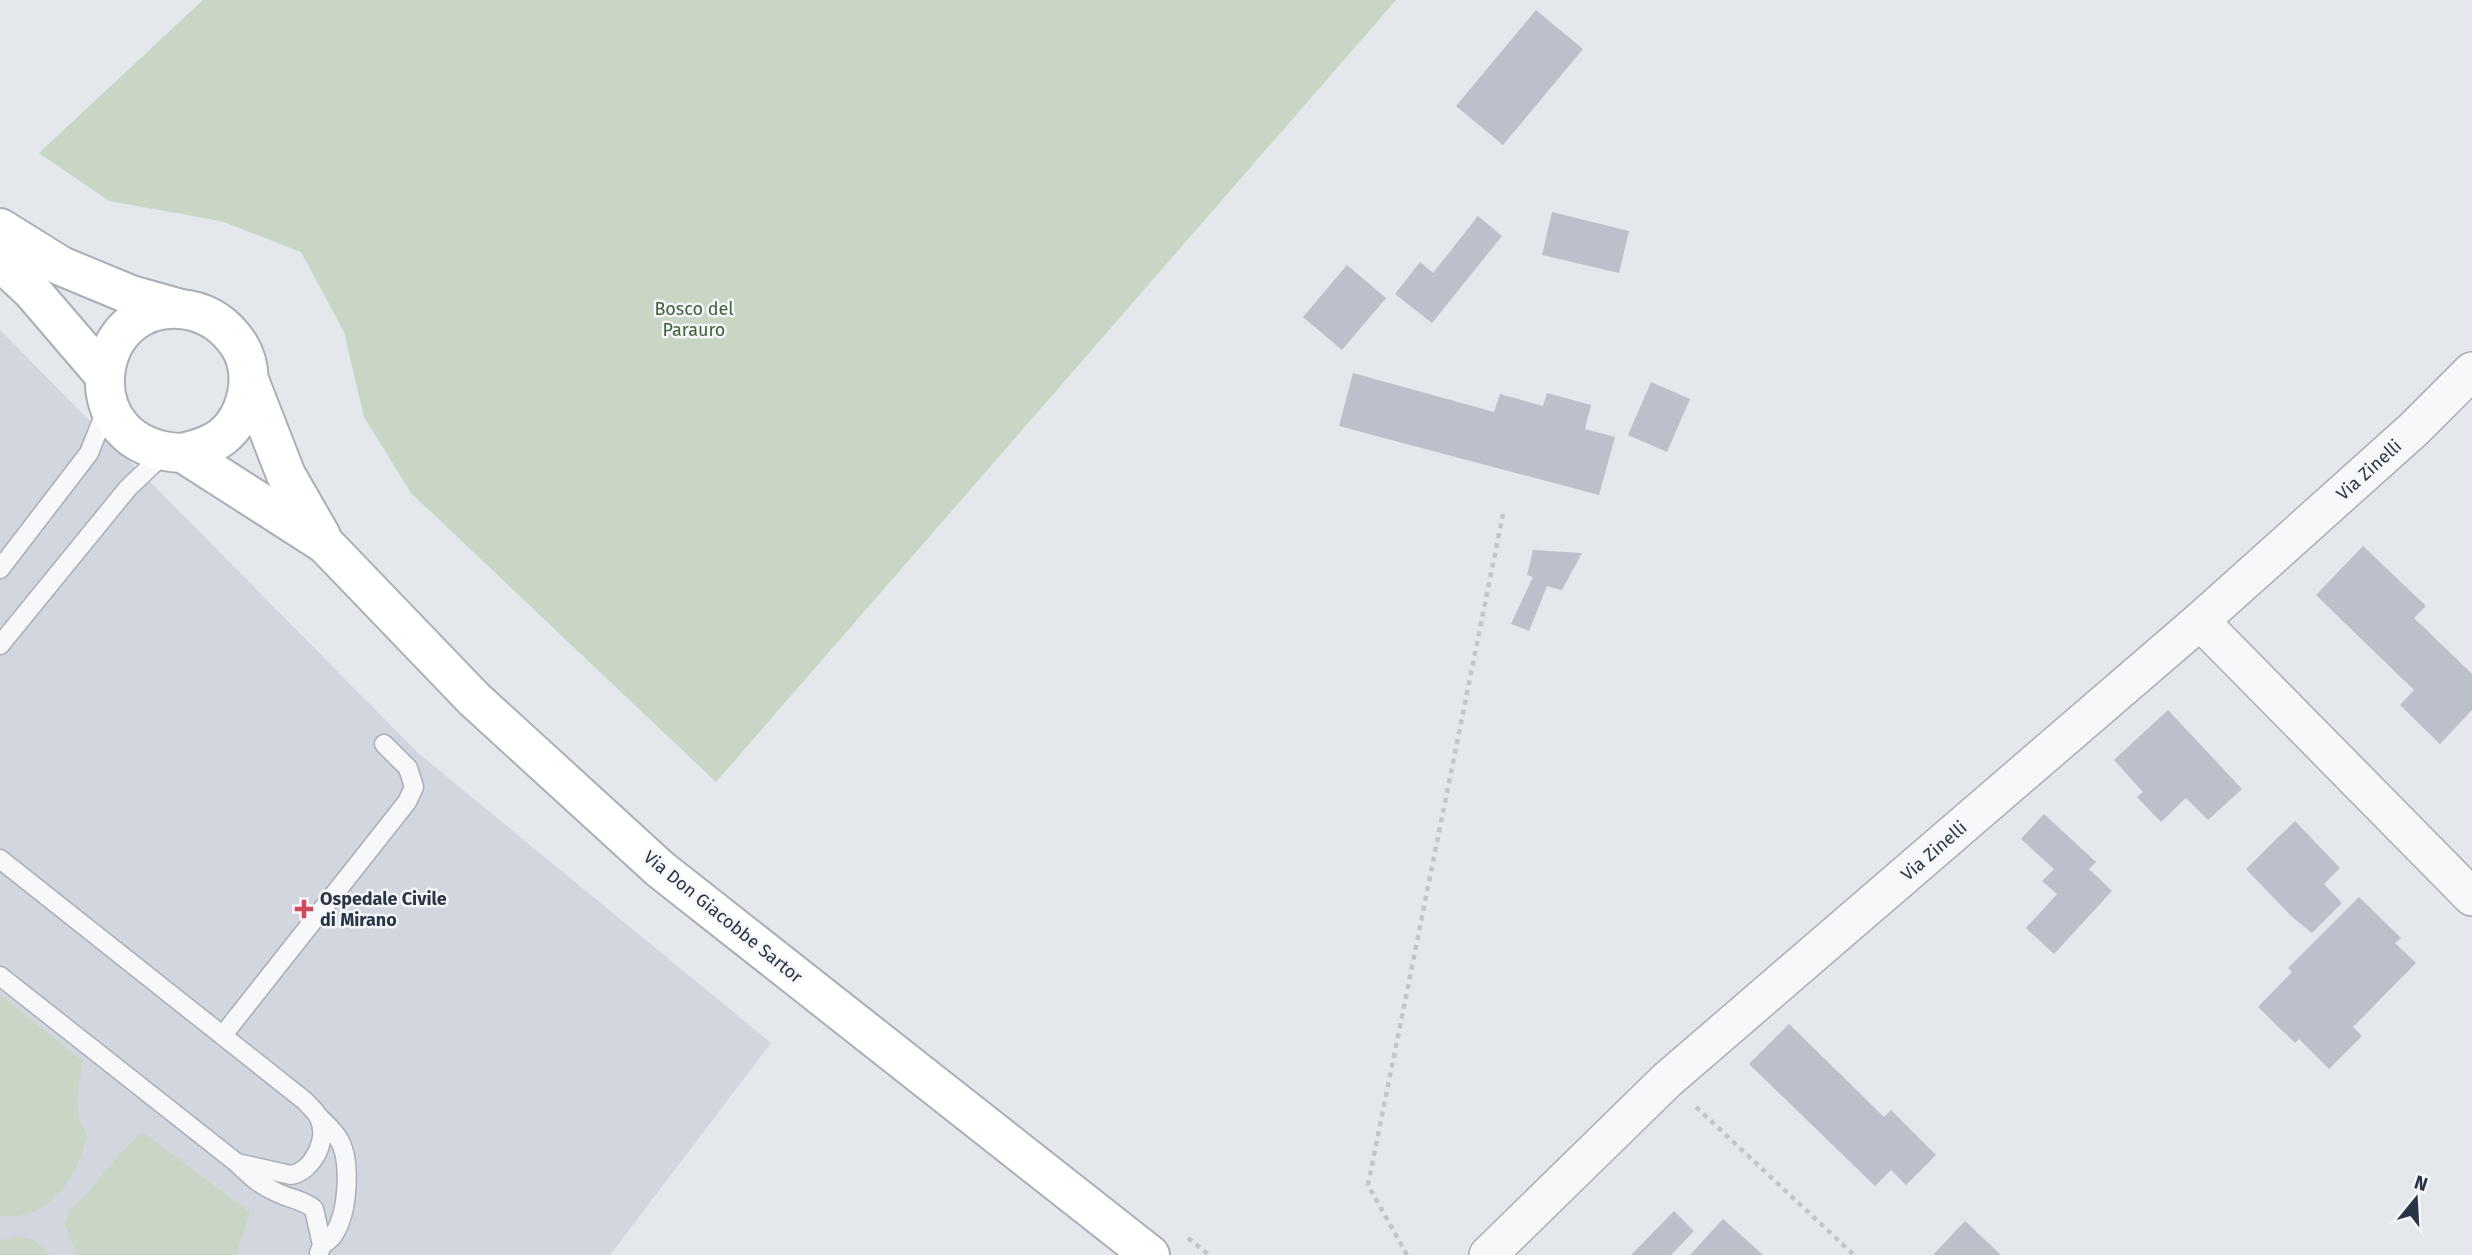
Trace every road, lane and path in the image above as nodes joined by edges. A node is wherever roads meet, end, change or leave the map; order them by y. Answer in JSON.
{"nodes":[{"id":1,"x":0,"y":228,"type":"edge"},
{"id":2,"x":0,"y":261,"type":"edge"},
{"id":3,"x":183,"y":309,"type":"junction"},
{"id":4,"x":2472,"y":371,"type":"edge"},
{"id":5,"x":249,"y":380,"type":"junction"},
{"id":6,"x":106,"y":390,"type":"junction"},
{"id":7,"x":175,"y":452,"type":"junction"},
{"id":8,"x":1503,"y":514,"type":"dead end"},
{"id":9,"x":325,"y":544,"type":"junction"},
{"id":10,"x":0,"y":569,"type":"edge"},
{"id":11,"x":2200,"y":621,"type":"junction"},
{"id":12,"x":0,"y":646,"type":"edge"},
{"id":13,"x":384,"y":744,"type":"dead end"},
{"id":14,"x":1,"y":859,"type":"edge"},
{"id":15,"x":2472,"y":897,"type":"edge"},
{"id":16,"x":0,"y":976,"type":"edge"},
{"id":17,"x":223,"y":1035,"type":"junction"},
{"id":18,"x":1667,"y":1080,"type":"junction"},
{"id":19,"x":319,"y":1117,"type":"junction"},
{"id":20,"x":237,"y":1163,"type":"junction"},
{"id":21,"x":1187,"y":1238,"type":"dead end"},
{"id":22,"x":320,"y":1250,"type":"edge"},
{"id":23,"x":1150,"y":1255,"type":"edge"},
{"id":24,"x":1209,"y":1255,"type":"edge"},
{"id":25,"x":1407,"y":1255,"type":"edge"},
{"id":26,"x":1489,"y":1255,"type":"edge"},
{"id":27,"x":1854,"y":1255,"type":"edge"}],
"edges":[{"from":1,"to":3,"type":"main road","name":"Via Don Giacobbe Sartor"},
{"from":2,"to":6,"type":"main road","name":"Via Don Giacobbe Sartor"},
{"from":3,"to":5,"type":"main road","name":"Via Don Giacobbe Sartor"},
{"from":3,"to":6,"type":"main road","name":"Via Don Giacobbe Sartor"},
{"from":4,"to":11,"type":"street","name":"Via Zinelli"},
{"from":5,"to":7,"type":"main road"},
{"from":5,"to":9,"type":"main road","name":"Via Don Giacobbe Sartor"},
{"from":6,"to":7,"type":"main road","name":"Via Don Giacobbe Sartor"},
{"from":6,"to":10,"type":"lane"},
{"from":7,"to":9,"type":"main road","name":"Via Don Giacobbe Sartor"},
{"from":7,"to":12,"type":"lane"},
{"from":8,"to":25,"type":"path"},
{"from":9,"to":23,"type":"main road","name":"Via Don Giacobbe Sartor"},
{"from":11,"to":15,"type":"street"},
{"from":11,"to":18,"type":"street","name":"Via Zinelli"},
{"from":13,"to":17,"type":"lane"},
{"from":14,"to":17,"type":"lane"},
{"from":16,"to":20,"type":"lane"},
{"from":17,"to":19,"type":"lane"},
{"from":18,"to":26,"type":"street","name":"Via Zinelli"},
{"from":18,"to":27,"type":"path"},
{"from":19,"to":20,"type":"lane"},
{"from":19,"to":22,"type":"lane"},
{"from":20,"to":22,"type":"lane"},
{"from":21,"to":24,"type":"path"}]}
